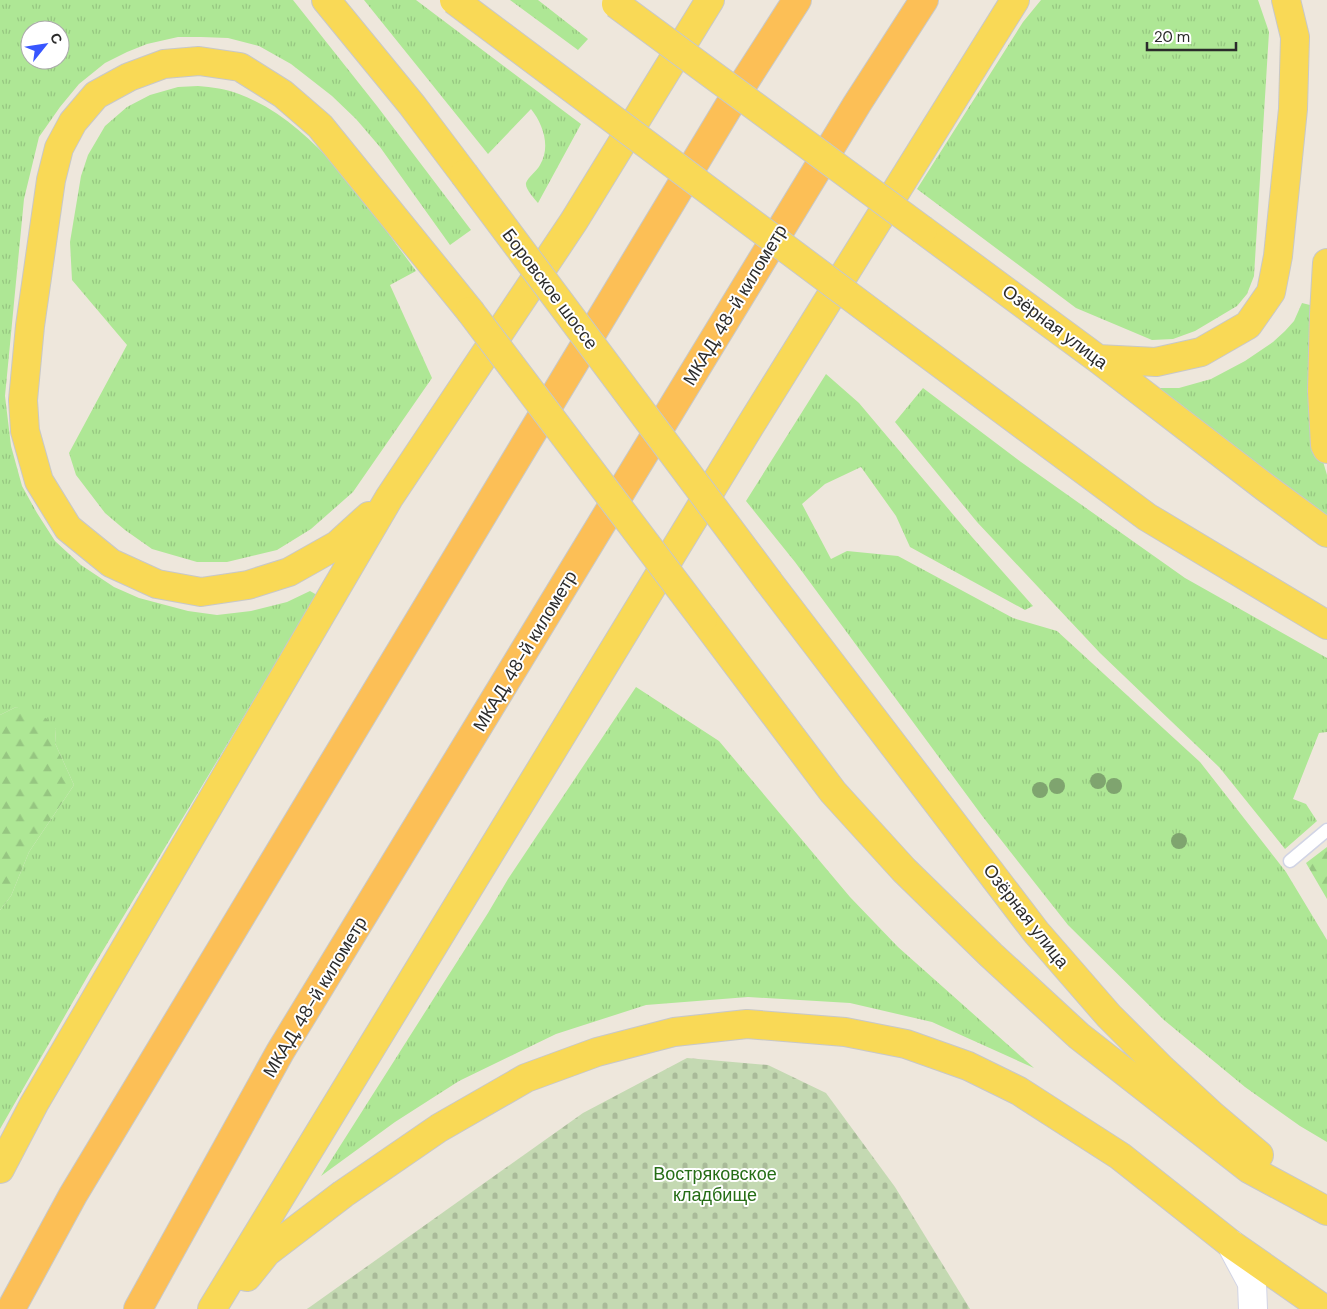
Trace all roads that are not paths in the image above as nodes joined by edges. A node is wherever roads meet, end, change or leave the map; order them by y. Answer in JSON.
{"nodes":[{"id":1,"x":326,"y":0,"type":"edge"},
{"id":2,"x":454,"y":0,"type":"edge"},
{"id":3,"x":710,"y":0,"type":"edge"},
{"id":4,"x":797,"y":0,"type":"edge"},
{"id":5,"x":924,"y":0,"type":"edge"},
{"id":6,"x":1286,"y":0,"type":"edge"},
{"id":7,"x":614,"y":2,"type":"edge"},
{"id":8,"x":1014,"y":4,"type":"edge"},
{"id":9,"x":1327,"y":263,"type":"edge"},
{"id":10,"x":1098,"y":359,"type":"junction"},
{"id":11,"x":1327,"y":449,"type":"edge"},
{"id":12,"x":389,"y":498,"type":"junction"},
{"id":13,"x":1327,"y":533,"type":"edge"},
{"id":14,"x":769,"y":582,"type":"joint"},
{"id":15,"x":1327,"y":625,"type":"edge"},
{"id":16,"x":1327,"y":830,"type":"edge"},
{"id":17,"x":1290,"y":861,"type":"dead end"},
{"id":18,"x":0,"y":1169,"type":"edge"},
{"id":19,"x":1327,"y":1209,"type":"edge"},
{"id":20,"x":1231,"y":1244,"type":"junction"},
{"id":21,"x":12,"y":1309,"type":"edge"},
{"id":22,"x":138,"y":1309,"type":"edge"},
{"id":23,"x":212,"y":1309,"type":"edge"},
{"id":24,"x":220,"y":1309,"type":"edge"},
{"id":25,"x":1253,"y":1309,"type":"edge"},
{"id":26,"x":1324,"y":1309,"type":"edge"}],
"edges":[{"from":1,"to":14,"type":"main road","name":"Боровское шоссе","bridge":true},
{"from":2,"to":15,"type":"main road","bridge":true},
{"from":3,"to":12,"type":"main road"},
{"from":4,"to":21,"type":"highway"},
{"from":5,"to":22,"type":"highway","name":"МКАД, 48-й километр"},
{"from":6,"to":10,"type":"main road"},
{"from":7,"to":10,"type":"main road","name":"Озёрная улица","bridge":true},
{"from":8,"to":23,"type":"main road"},
{"from":9,"to":11,"type":"main road"},
{"from":10,"to":13,"type":"main road","name":"Озёрная улица"},
{"from":12,"to":18,"type":"main road"},
{"from":12,"to":19,"type":"main road","bridge":true},
{"from":14,"to":19,"type":"main road","name":"Озёрная улица"},
{"from":16,"to":17,"type":"lane"},
{"from":20,"to":24,"type":"main road"},
{"from":20,"to":25,"type":"street"},
{"from":20,"to":26,"type":"main road"}]}
